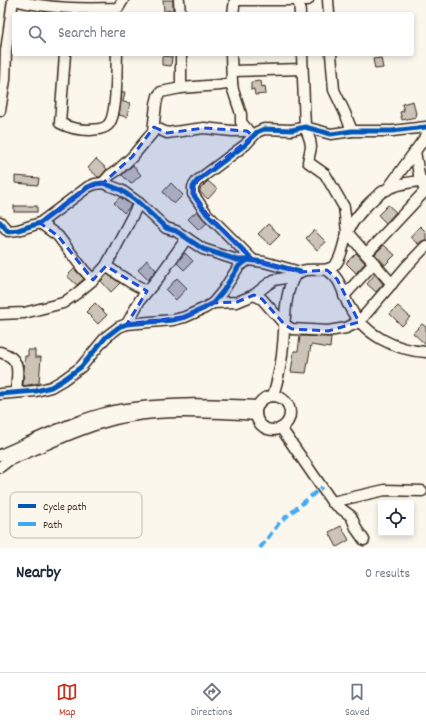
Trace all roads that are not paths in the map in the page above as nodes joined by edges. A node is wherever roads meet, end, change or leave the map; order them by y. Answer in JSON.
{"nodes":[{"id":1,"x":13,"y":0,"type":"edge"},
{"id":2,"x":179,"y":0,"type":"edge"},
{"id":3,"x":235,"y":0,"type":"edge"},
{"id":4,"x":304,"y":0,"type":"edge"},
{"id":5,"x":328,"y":0,"type":"edge"},
{"id":6,"x":119,"y":5,"type":"edge"},
{"id":7,"x":70,"y":7,"type":"edge"},
{"id":8,"x":180,"y":12,"type":"edge"},
{"id":9,"x":233,"y":12,"type":"edge"},
{"id":10,"x":301,"y":12,"type":"edge"},
{"id":11,"x":329,"y":12,"type":"edge"},
{"id":12,"x":3,"y":51,"type":"edge"},
{"id":13,"x":65,"y":56,"type":"edge"},
{"id":14,"x":117,"y":56,"type":"edge"},
{"id":15,"x":181,"y":56,"type":"edge"},
{"id":16,"x":231,"y":56,"type":"edge"},
{"id":17,"x":302,"y":56,"type":"edge"},
{"id":18,"x":331,"y":56,"type":"edge"},
{"id":19,"x":302,"y":68,"type":"junction"},
{"id":20,"x":232,"y":71,"type":"junction"},
{"id":21,"x":232,"y":83,"type":"junction"},
{"id":22,"x":181,"y":88,"type":"junction"},
{"id":23,"x":0,"y":111,"type":"edge"},
{"id":24,"x":154,"y":127,"type":"junction"},
{"id":25,"x":305,"y":127,"type":"junction"},
{"id":26,"x":426,"y":127,"type":"edge"},
{"id":27,"x":352,"y":131,"type":"junction"},
{"id":28,"x":250,"y":133,"type":"junction"},
{"id":29,"x":426,"y":136,"type":"edge"},
{"id":30,"x":415,"y":151,"type":"junction"},
{"id":31,"x":103,"y":183,"type":"junction"},
{"id":32,"x":424,"y":186,"type":"edge"},
{"id":33,"x":386,"y":190,"type":"junction"},
{"id":34,"x":139,"y":203,"type":"junction"},
{"id":35,"x":0,"y":222,"type":"edge"},
{"id":36,"x":40,"y":224,"type":"junction"},
{"id":37,"x":347,"y":232,"type":"junction"},
{"id":38,"x":187,"y":238,"type":"junction"},
{"id":39,"x":426,"y":246,"type":"edge"},
{"id":40,"x":366,"y":254,"type":"junction"},
{"id":41,"x":250,"y":260,"type":"junction"},
{"id":42,"x":374,"y":263,"type":"junction"},
{"id":43,"x":106,"y":266,"type":"junction"},
{"id":44,"x":327,"y":270,"type":"junction"},
{"id":45,"x":298,"y":274,"type":"junction"},
{"id":46,"x":94,"y":280,"type":"junction"},
{"id":47,"x":392,"y":284,"type":"junction"},
{"id":48,"x":147,"y":291,"type":"junction"},
{"id":49,"x":254,"y":295,"type":"junction"},
{"id":50,"x":344,"y":296,"type":"junction"},
{"id":51,"x":213,"y":302,"type":"junction"},
{"id":52,"x":0,"y":314,"type":"edge"},
{"id":53,"x":359,"y":322,"type":"junction"},
{"id":54,"x":127,"y":324,"type":"junction"},
{"id":55,"x":285,"y":325,"type":"junction"},
{"id":56,"x":0,"y":352,"type":"edge"},
{"id":57,"x":426,"y":352,"type":"edge"},
{"id":58,"x":16,"y":392,"type":"junction"},
{"id":59,"x":0,"y":394,"type":"edge"},
{"id":60,"x":274,"y":396,"type":"junction"},
{"id":61,"x":256,"y":411,"type":"junction"},
{"id":62,"x":281,"y":428,"type":"junction"},
{"id":63,"x":0,"y":455,"type":"edge"},
{"id":64,"x":0,"y":467,"type":"edge"},
{"id":65,"x":422,"y":491,"type":"dead end"},
{"id":66,"x":332,"y":502,"type":"junction"},
{"id":67,"x":364,"y":540,"type":"dead end"}],
"edges":[{"from":1,"to":7,"type":"street"},
{"from":1,"to":12,"type":"street"},
{"from":2,"to":8,"type":"street"},
{"from":3,"to":4,"type":"street"},
{"from":3,"to":9,"type":"street"},
{"from":4,"to":10,"type":"street"},
{"from":5,"to":11,"type":"street"},
{"from":6,"to":7,"type":"street"},
{"from":12,"to":23,"type":"street"},
{"from":13,"to":14,"type":"street"},
{"from":15,"to":22,"type":"street"},
{"from":16,"to":20,"type":"street"},
{"from":17,"to":19,"type":"street"},
{"from":18,"to":27,"type":"street"},
{"from":19,"to":20,"type":"street"},
{"from":19,"to":25,"type":"street"},
{"from":20,"to":21,"type":"street"},
{"from":21,"to":22,"type":"street"},
{"from":21,"to":28,"type":"street"},
{"from":22,"to":24,"type":"street"},
{"from":24,"to":28,"type":"street"},
{"from":24,"to":31,"type":"street"},
{"from":25,"to":27,"type":"street"},
{"from":25,"to":28,"type":"street"},
{"from":25,"to":37,"type":"street"},
{"from":26,"to":27,"type":"street"},
{"from":28,"to":41,"type":"street"},
{"from":29,"to":30,"type":"street"},
{"from":30,"to":32,"type":"street"},
{"from":30,"to":33,"type":"street"},
{"from":31,"to":34,"type":"street"},
{"from":31,"to":36,"type":"street"},
{"from":32,"to":33,"type":"street"},
{"from":32,"to":40,"type":"street"},
{"from":33,"to":37,"type":"street"},
{"from":34,"to":38,"type":"street"},
{"from":34,"to":43,"type":"street"},
{"from":35,"to":36,"type":"street"},
{"from":36,"to":46,"type":"street"},
{"from":37,"to":40,"type":"street"},
{"from":37,"to":44,"type":"street"},
{"from":38,"to":41,"type":"street"},
{"from":38,"to":48,"type":"street"},
{"from":39,"to":47,"type":"street"},
{"from":40,"to":42,"type":"street"},
{"from":41,"to":45,"type":"street"},
{"from":41,"to":51,"type":"street"},
{"from":42,"to":47,"type":"street"},
{"from":42,"to":50,"type":"street"},
{"from":43,"to":46,"type":"street"},
{"from":43,"to":48,"type":"street"},
{"from":44,"to":45,"type":"street"},
{"from":44,"to":50,"type":"street"},
{"from":45,"to":49,"type":"street"},
{"from":45,"to":55,"type":"street"},
{"from":46,"to":52,"type":"street"},
{"from":47,"to":53,"type":"street"},
{"from":48,"to":54,"type":"street"},
{"from":49,"to":51,"type":"street"},
{"from":49,"to":55,"type":"street"},
{"from":50,"to":53,"type":"street"},
{"from":51,"to":54,"type":"street"},
{"from":53,"to":55,"type":"street"},
{"from":53,"to":57,"type":"street"},
{"from":54,"to":58,"type":"street"},
{"from":55,"to":60,"type":"street"},
{"from":56,"to":58,"type":"street"},
{"from":58,"to":59,"type":"street"},
{"from":60,"to":61,"type":"street"},
{"from":60,"to":62,"type":"street"},
{"from":61,"to":62,"type":"street"},
{"from":61,"to":63,"type":"street"},
{"from":61,"to":64,"type":"street"},
{"from":62,"to":66,"type":"street"},
{"from":65,"to":66,"type":"street"},
{"from":66,"to":67,"type":"street"}]}
